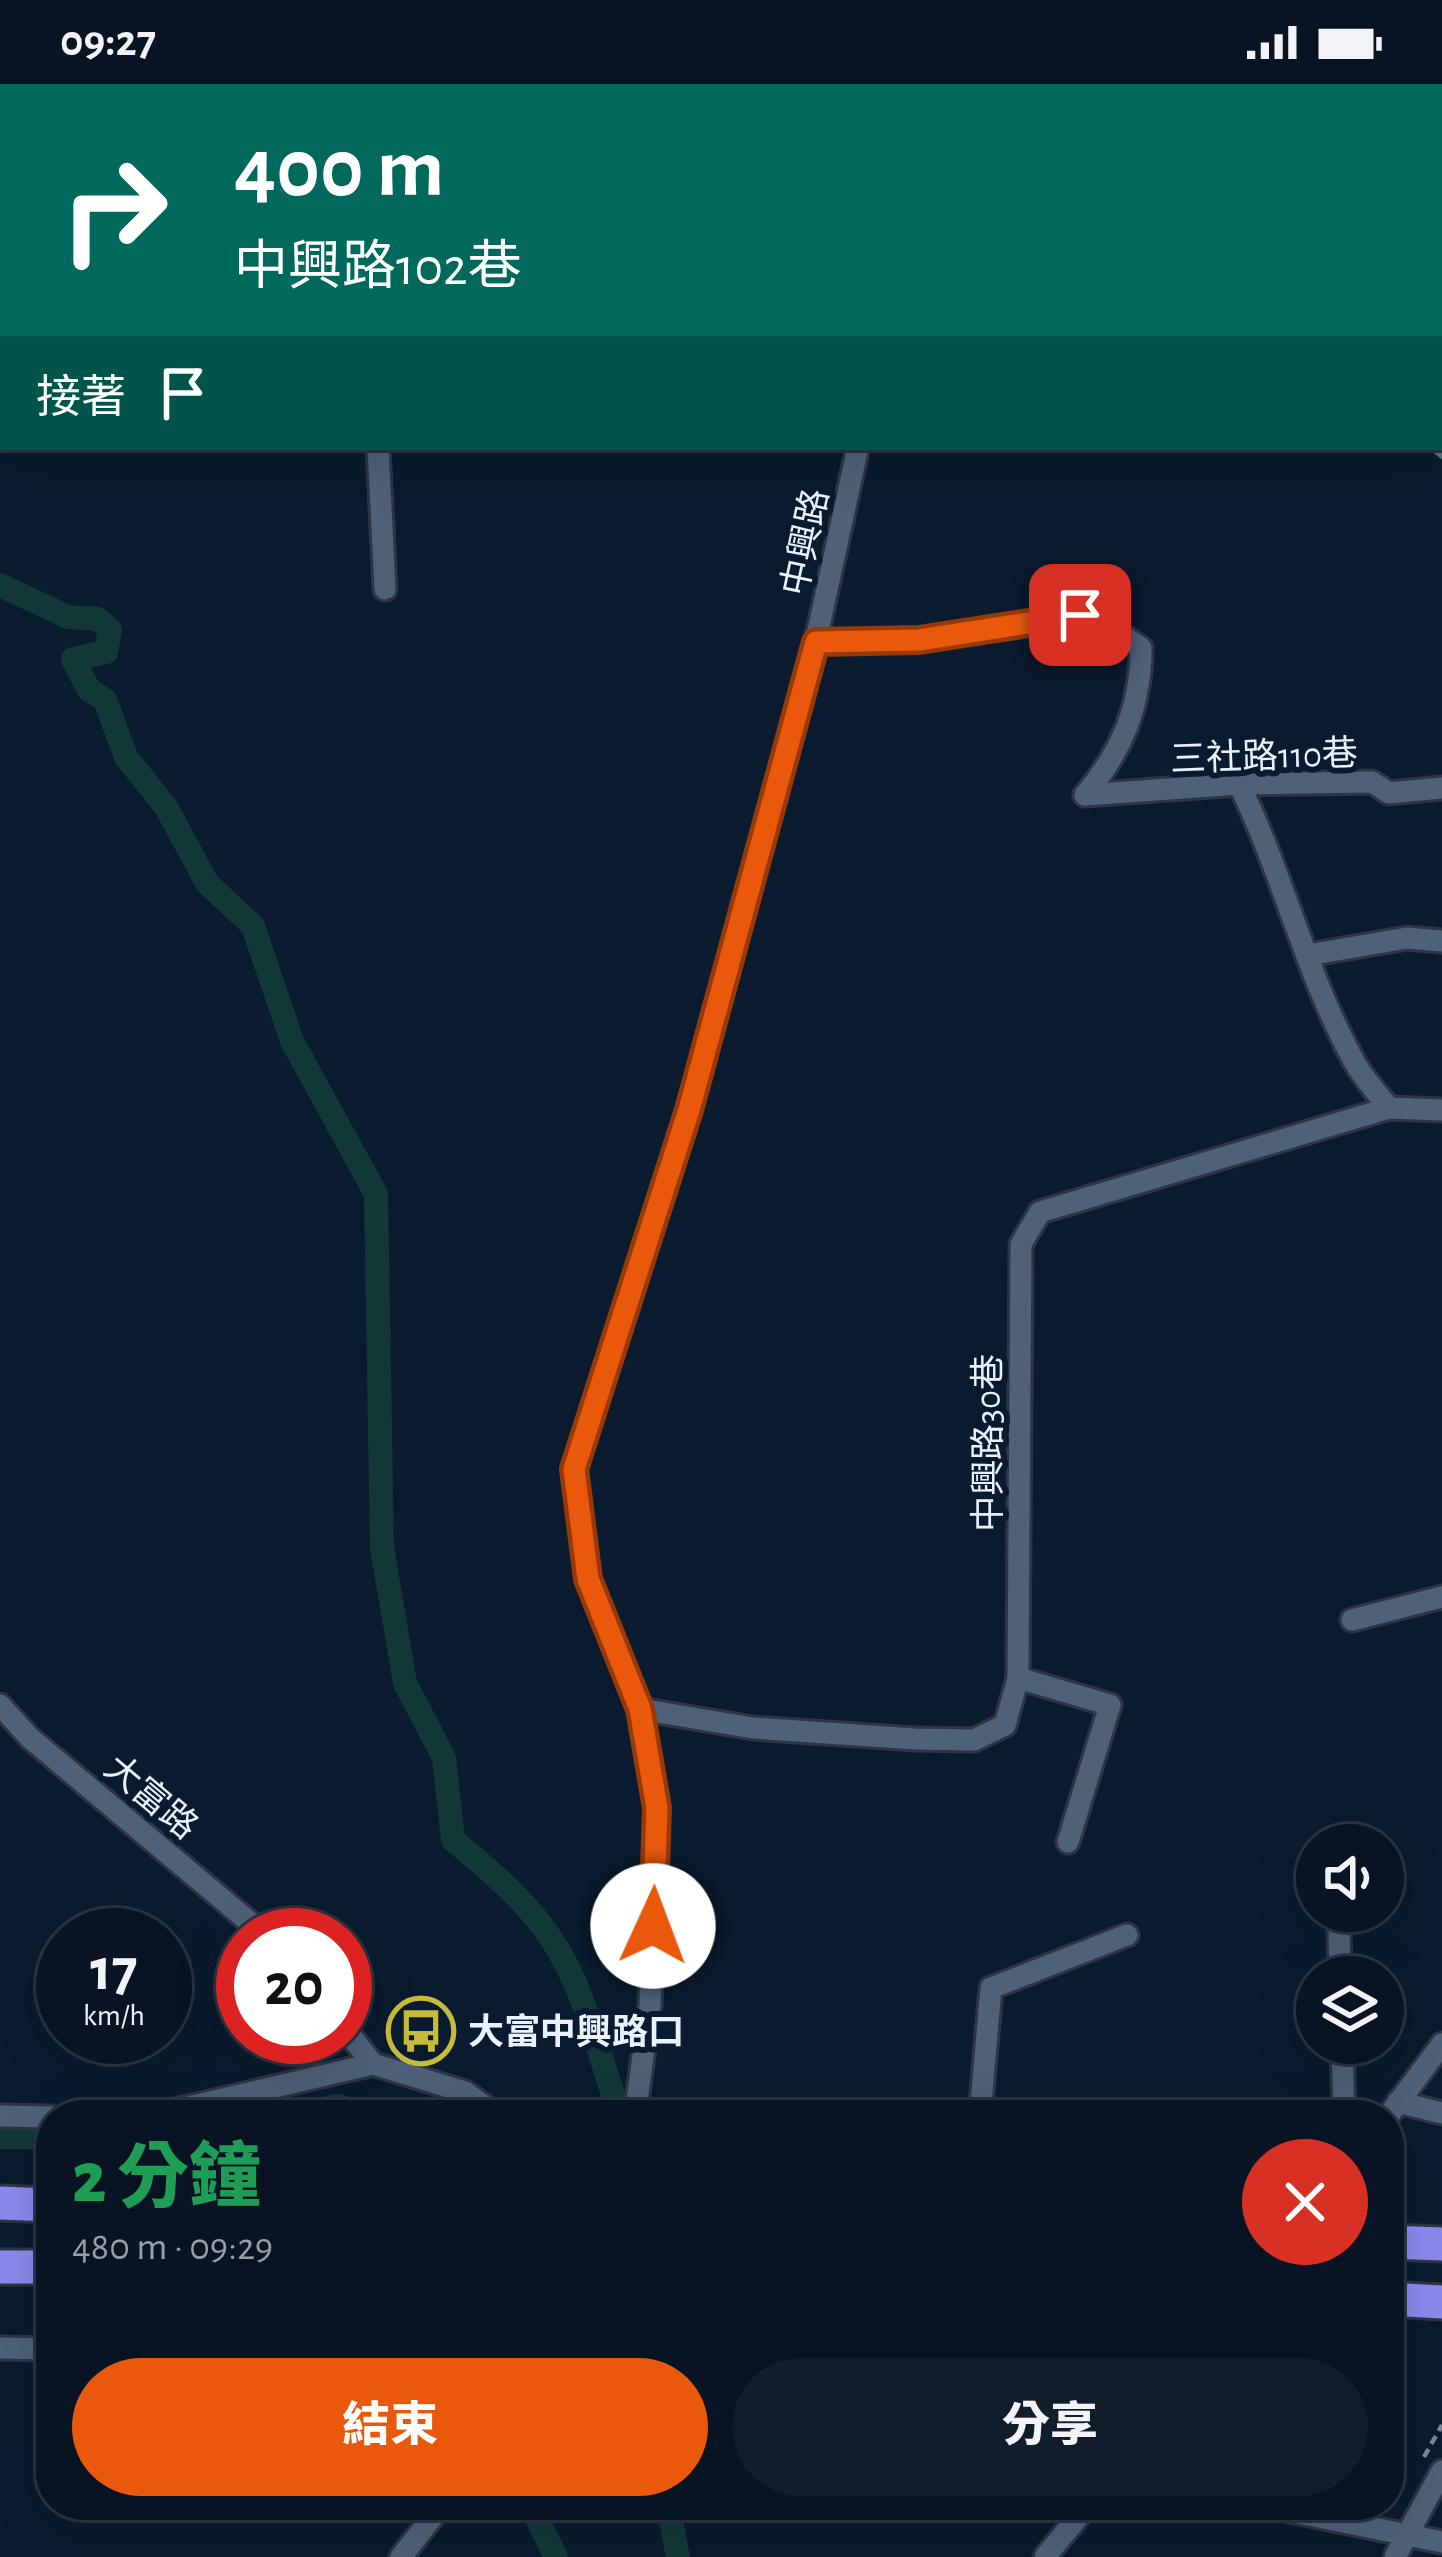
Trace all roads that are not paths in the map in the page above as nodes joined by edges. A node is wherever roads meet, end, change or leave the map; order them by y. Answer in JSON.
{"nodes":[{"id":1,"x":378,"y":450,"type":"edge"},
{"id":2,"x":857,"y":450,"type":"edge"},
{"id":3,"x":385,"y":589,"type":"dead end"},
{"id":4,"x":816,"y":642,"type":"junction"},
{"id":5,"x":1239,"y":784,"type":"junction"},
{"id":6,"x":1442,"y":788,"type":"edge"},
{"id":7,"x":1442,"y":941,"type":"edge"},
{"id":8,"x":1309,"y":955,"type":"junction"},
{"id":9,"x":1389,"y":1108,"type":"junction"},
{"id":10,"x":1442,"y":1110,"type":"edge"},
{"id":11,"x":1442,"y":1598,"type":"edge"},
{"id":12,"x":1352,"y":1620,"type":"dead end"},
{"id":13,"x":1018,"y":1678,"type":"junction"},
{"id":14,"x":0,"y":1706,"type":"edge"},
{"id":15,"x":640,"y":1709,"type":"junction"},
{"id":16,"x":1068,"y":1842,"type":"dead end"},
{"id":17,"x":233,"y":1908,"type":"edge"},
{"id":18,"x":1127,"y":1935,"type":"dead end"},
{"id":19,"x":1442,"y":2044,"type":"edge"},
{"id":20,"x":373,"y":2064,"type":"joint"},
{"id":21,"x":1343,"y":2064,"type":"edge"},
{"id":22,"x":218,"y":2100,"type":"edge"},
{"id":23,"x":476,"y":2100,"type":"edge"},
{"id":24,"x":637,"y":2100,"type":"edge"},
{"id":25,"x":981,"y":2100,"type":"edge"},
{"id":26,"x":1344,"y":2100,"type":"edge"},
{"id":27,"x":1400,"y":2100,"type":"edge"},
{"id":28,"x":1404,"y":2109,"type":"edge"},
{"id":29,"x":1442,"y":2113,"type":"edge"},
{"id":30,"x":0,"y":2116,"type":"edge"},
{"id":31,"x":36,"y":2116,"type":"edge"},
{"id":32,"x":0,"y":2203,"type":"edge"},
{"id":33,"x":36,"y":2204,"type":"edge"},
{"id":34,"x":1404,"y":2243,"type":"edge"},
{"id":35,"x":1442,"y":2244,"type":"edge"},
{"id":36,"x":0,"y":2267,"type":"edge"},
{"id":37,"x":36,"y":2267,"type":"edge"},
{"id":38,"x":1404,"y":2300,"type":"edge"},
{"id":39,"x":1442,"y":2302,"type":"edge"},
{"id":40,"x":0,"y":2348,"type":"edge"},
{"id":41,"x":36,"y":2349,"type":"edge"},
{"id":42,"x":1442,"y":2471,"type":"edge"},
{"id":43,"x":430,"y":2520,"type":"edge"},
{"id":44,"x":1076,"y":2520,"type":"edge"},
{"id":45,"x":1343,"y":2520,"type":"edge"},
{"id":46,"x":1442,"y":2542,"type":"edge"},
{"id":47,"x":1400,"y":2547,"type":"edge"},
{"id":48,"x":401,"y":2557,"type":"edge"},
{"id":49,"x":1045,"y":2557,"type":"edge"}],
"edges":[{"from":1,"to":3,"type":"street"},
{"from":2,"to":4,"type":"street","name":"中興路"},
{"from":4,"to":5,"type":"street","name":"三社路110巷"},
{"from":4,"to":15,"type":"street","name":"中興路"},
{"from":5,"to":6,"type":"street","name":"三社路110巷"},
{"from":5,"to":8,"type":"street"},
{"from":7,"to":8,"type":"street"},
{"from":8,"to":9,"type":"street"},
{"from":9,"to":10,"type":"street","name":"中興路30巷"},
{"from":9,"to":13,"type":"street","name":"中興路30巷"},
{"from":11,"to":12,"type":"street"},
{"from":13,"to":15,"type":"street","name":"中興路30巷"},
{"from":13,"to":16,"type":"street"},
{"from":14,"to":17,"type":"street","name":"大富路"},
{"from":15,"to":24,"type":"street","name":"中興路"},
{"from":18,"to":25,"type":"street"},
{"from":19,"to":27,"type":"street"},
{"from":20,"to":22,"type":"street"},
{"from":20,"to":23,"type":"street"},
{"from":21,"to":26,"type":"street"},
{"from":28,"to":29,"type":"street"},
{"from":30,"to":31,"type":"street"},
{"from":32,"to":33,"type":"highway"},
{"from":34,"to":35,"type":"highway"},
{"from":36,"to":37,"type":"highway"},
{"from":38,"to":39,"type":"highway"},
{"from":40,"to":41,"type":"street"},
{"from":42,"to":47,"type":"street"},
{"from":43,"to":48,"type":"street"},
{"from":44,"to":49,"type":"street"},
{"from":45,"to":47,"type":"street"},
{"from":46,"to":47,"type":"street"}]}
